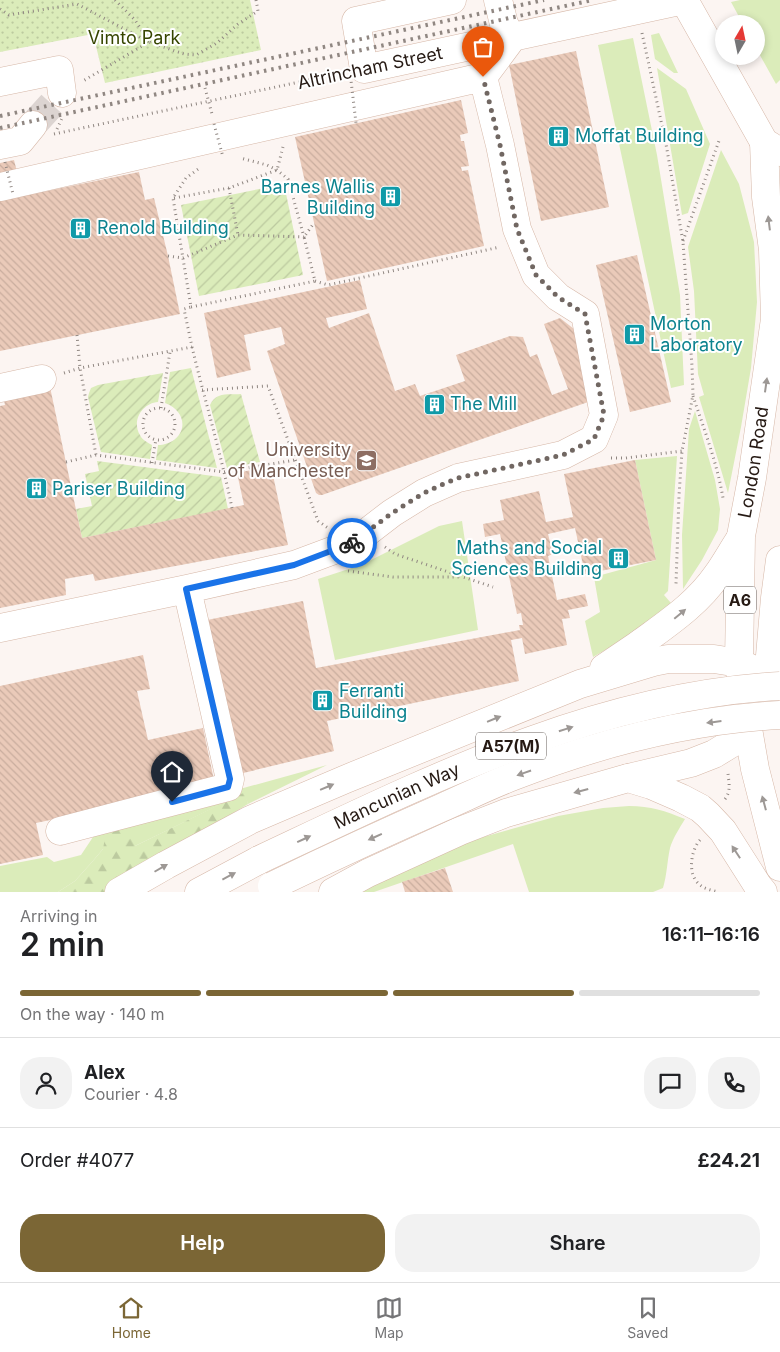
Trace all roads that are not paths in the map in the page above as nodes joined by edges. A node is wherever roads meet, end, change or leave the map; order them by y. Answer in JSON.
{"nodes":[{"id":1,"x":452,"y":0,"type":"edge"},
{"id":2,"x":498,"y":0,"type":"edge"},
{"id":3,"x":684,"y":0,"type":"edge"},
{"id":4,"x":512,"y":38,"type":"junction"},
{"id":5,"x":483,"y":77,"type":"junction"},
{"id":6,"x":0,"y":82,"type":"edge"},
{"id":7,"x":70,"y":94,"type":"road end"},
{"id":8,"x":772,"y":147,"type":"edge"},
{"id":9,"x":18,"y":155,"type":"edge"},
{"id":10,"x":42,"y":379,"type":"road end"},
{"id":11,"x":0,"y":388,"type":"edge"},
{"id":12,"x":741,"y":536,"type":"junction"},
{"id":13,"x":780,"y":560,"type":"edge"},
{"id":14,"x":186,"y":589,"type":"junction"},
{"id":15,"x":0,"y":628,"type":"edge"},
{"id":16,"x":647,"y":652,"type":"junction"},
{"id":17,"x":739,"y":663,"type":"junction"},
{"id":18,"x":776,"y":685,"type":"edge"},
{"id":19,"x":780,"y":715,"type":"edge"},
{"id":20,"x":747,"y":723,"type":"junction"},
{"id":21,"x":628,"y":778,"type":"junction"},
{"id":22,"x":60,"y":831,"type":"dead end"},
{"id":23,"x":780,"y":867,"type":"edge"},
{"id":24,"x":266,"y":889,"type":"edge"},
{"id":25,"x":119,"y":892,"type":"edge"},
{"id":26,"x":198,"y":892,"type":"edge"},
{"id":27,"x":333,"y":892,"type":"edge"},
{"id":28,"x":763,"y":892,"type":"edge"}],
"edges":[{"from":1,"to":4,"type":"main road","name":"Altrincham Street"},
{"from":2,"to":4,"type":"main road"},
{"from":3,"to":4,"type":"main road","name":"Altrincham Street"},
{"from":3,"to":8,"type":"main road","name":"London Road","number":"A6"},
{"from":4,"to":5,"type":"main road"},
{"from":5,"to":9,"type":"main road"},
{"from":5,"to":14,"type":"main road"},
{"from":6,"to":7,"type":"main road"},
{"from":12,"to":8,"type":"main road","name":"London Road","number":"A6","one_way":true},
{"from":10,"to":11,"type":"main road"},
{"from":16,"to":12,"type":"main road","number":"A57(M)","one_way":true},
{"from":12,"to":17,"type":"main road","name":"London Road","number":"A6"},
{"from":13,"to":18,"type":"main road"},
{"from":14,"to":15,"type":"main road"},
{"from":14,"to":22,"type":"main road"},
{"from":16,"to":17,"type":"main road","number":"A57(M)"},
{"from":25,"to":16,"type":"main road","number":"A57(M)","one_way":true},
{"from":17,"to":18,"type":"main road","number":"A57(M)"},
{"from":17,"to":20,"type":"main road","name":"London Road","number":"A6"},
{"from":18,"to":20,"type":"main road"},
{"from":26,"to":18,"type":"main road","name":"Mancunian Way","number":"A57(M)","one_way":true,"bridge":true},
{"from":19,"to":24,"type":"main road","name":"Mancunian Way","number":"A57(M)","one_way":true,"bridge":true},
{"from":20,"to":21,"type":"main road"},
{"from":23,"to":20,"type":"main road","number":"A6","one_way":true},
{"from":21,"to":27,"type":"main road","one_way":true},
{"from":28,"to":21,"type":"main road","one_way":true}]}
